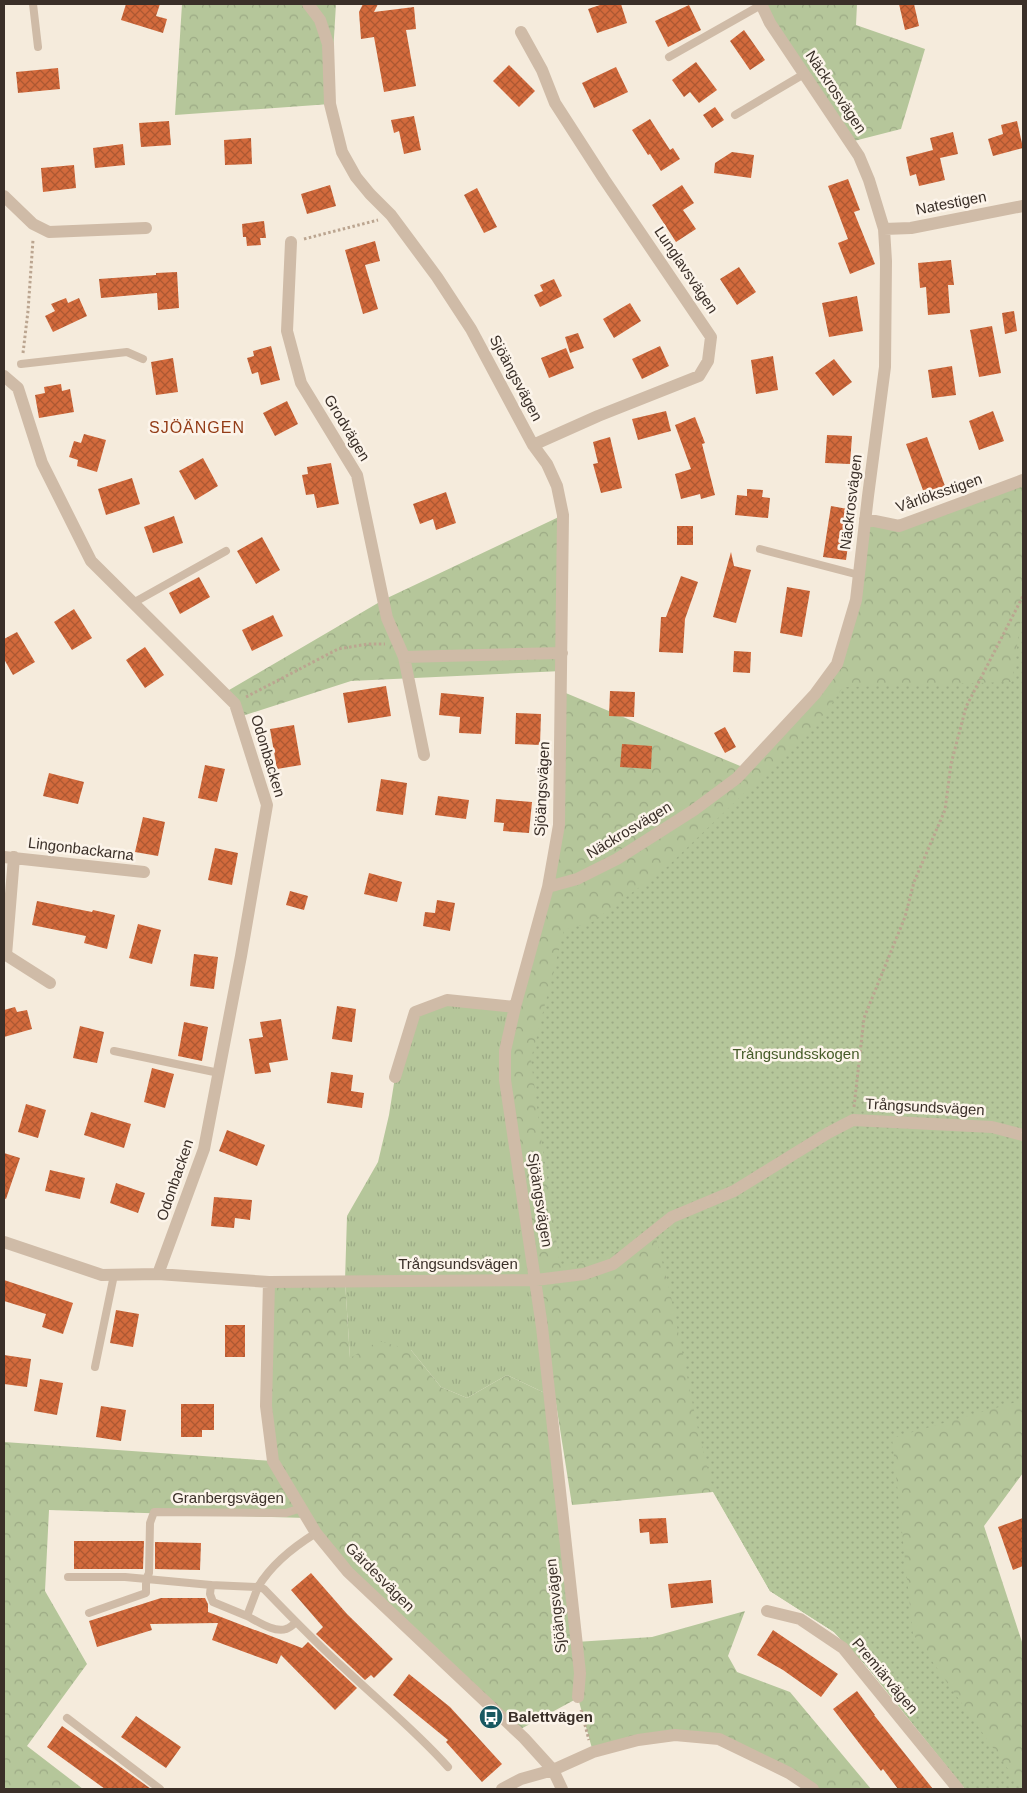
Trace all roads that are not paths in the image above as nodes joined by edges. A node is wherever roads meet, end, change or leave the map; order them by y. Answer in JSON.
{"nodes":[{"id":1,"x":33,"y":4,"type":"edge"},
{"id":2,"x":308,"y":4,"type":"edge"},
{"id":3,"x":761,"y":4,"type":"edge"},
{"id":4,"x":521,"y":32,"type":"dead end"},
{"id":5,"x":38,"y":47,"type":"dead end"},
{"id":6,"x":670,"y":56,"type":"dead end"},
{"id":7,"x":804,"y":74,"type":"junction"},
{"id":8,"x":735,"y":115,"type":"dead end"},
{"id":9,"x":4,"y":196,"type":"edge"},
{"id":10,"x":1023,"y":206,"type":"edge"},
{"id":11,"x":146,"y":228,"type":"dead end"},
{"id":12,"x":884,"y":229,"type":"junction"},
{"id":13,"x":291,"y":242,"type":"road end"},
{"id":14,"x":143,"y":358,"type":"dead end"},
{"id":15,"x":21,"y":364,"type":"road end"},
{"id":16,"x":4,"y":376,"type":"edge"},
{"id":17,"x":533,"y":445,"type":"junction"},
{"id":18,"x":1023,"y":480,"type":"edge"},
{"id":19,"x":865,"y":519,"type":"junction"},
{"id":20,"x":760,"y":550,"type":"dead end"},
{"id":21,"x":226,"y":551,"type":"dead end"},
{"id":22,"x":859,"y":575,"type":"junction"},
{"id":23,"x":134,"y":603,"type":"junction"},
{"id":24,"x":562,"y":653,"type":"junction"},
{"id":25,"x":404,"y":658,"type":"junction"},
{"id":26,"x":424,"y":755,"type":"dead end"},
{"id":27,"x":9,"y":857,"type":"edge"},
{"id":28,"x":144,"y":872,"type":"dead end"},
{"id":29,"x":548,"y":887,"type":"junction"},
{"id":30,"x":50,"y":983,"type":"dead end"},
{"id":31,"x":515,"y":1007,"type":"junction"},
{"id":32,"x":114,"y":1051,"type":"dead end"},
{"id":33,"x":219,"y":1073,"type":"junction"},
{"id":34,"x":395,"y":1077,"type":"dead end"},
{"id":35,"x":1023,"y":1135,"type":"edge"},
{"id":36,"x":4,"y":1242,"type":"edge"},
{"id":37,"x":158,"y":1274,"type":"junction"},
{"id":38,"x":114,"y":1275,"type":"junction"},
{"id":39,"x":536,"y":1280,"type":"junction"},
{"id":40,"x":269,"y":1282,"type":"junction"},
{"id":41,"x":94,"y":1367,"type":"dead end"},
{"id":42,"x":301,"y":1508,"type":"junction"},
{"id":43,"x":316,"y":1533,"type":"junction"},
{"id":44,"x":68,"y":1577,"type":"dead end"},
{"id":45,"x":146,"y":1579,"type":"junction"},
{"id":46,"x":211,"y":1585,"type":"junction"},
{"id":47,"x":258,"y":1587,"type":"junction"},
{"id":48,"x":767,"y":1610,"type":"dead end"},
{"id":49,"x":88,"y":1613,"type":"dead end"},
{"id":50,"x":247,"y":1616,"type":"junction"},
{"id":51,"x":296,"y":1622,"type":"junction"},
{"id":52,"x":578,"y":1698,"type":"road end"},
{"id":53,"x":67,"y":1718,"type":"dead end"},
{"id":54,"x":448,"y":1767,"type":"dead end"},
{"id":55,"x":553,"y":1770,"type":"junction"},
{"id":56,"x":160,"y":1789,"type":"edge"},
{"id":57,"x":502,"y":1789,"type":"edge"},
{"id":58,"x":562,"y":1789,"type":"edge"},
{"id":59,"x":812,"y":1789,"type":"edge"},
{"id":60,"x":958,"y":1789,"type":"edge"}],
"edges":[{"from":1,"to":5,"type":"lane"},
{"from":2,"to":17,"type":"street","name":"Sjöängsvägen"},
{"from":3,"to":6,"type":"lane"},
{"from":3,"to":7,"type":"street","name":"Näckrosvägen"},
{"from":4,"to":17,"type":"street","name":"Lunglavsvägen"},
{"from":7,"to":8,"type":"lane"},
{"from":7,"to":12,"type":"street","name":"Näckrosvägen"},
{"from":9,"to":11,"type":"street"},
{"from":10,"to":12,"type":"street","name":"Natestigen"},
{"from":12,"to":19,"type":"street","name":"Näckrosvägen"},
{"from":13,"to":25,"type":"street","name":"Grodvägen"},
{"from":14,"to":15,"type":"lane"},
{"from":16,"to":23,"type":"street","name":"Odonbacken"},
{"from":17,"to":24,"type":"street","name":"Sjöängsvägen"},
{"from":18,"to":19,"type":"street","name":"Vårlöksstigen"},
{"from":19,"to":22,"type":"street","name":"Näckrosvägen"},
{"from":20,"to":22,"type":"lane"},
{"from":21,"to":23,"type":"lane"},
{"from":22,"to":29,"type":"street","name":"Näckrosvägen"},
{"from":23,"to":33,"type":"street","name":"Odonbacken"},
{"from":24,"to":25,"type":"street"},
{"from":24,"to":29,"type":"street","name":"Sjöängsvägen"},
{"from":25,"to":26,"type":"street","name":"Grodvägen"},
{"from":27,"to":28,"type":"street","name":"Lingonbackarna"},
{"from":27,"to":30,"type":"street","name":"Lingonbackarna"},
{"from":29,"to":31,"type":"street","name":"Sjöängsvägen"},
{"from":31,"to":34,"type":"street"},
{"from":31,"to":39,"type":"street","name":"Sjöängsvägen"},
{"from":32,"to":33,"type":"lane"},
{"from":33,"to":37,"type":"street","name":"Odonbacken"},
{"from":35,"to":39,"type":"street","name":"Trångsundsvägen"},
{"from":36,"to":38,"type":"street","name":"Trångsundsvägen"},
{"from":37,"to":38,"type":"street","name":"Trångsundsvägen"},
{"from":37,"to":40,"type":"street","name":"Trångsundsvägen"},
{"from":38,"to":41,"type":"lane"},
{"from":39,"to":40,"type":"street","name":"Trångsundsvägen"},
{"from":39,"to":52,"type":"street","name":"Sjöängsvägen"},
{"from":40,"to":42,"type":"street","name":"Gärdesvägen"},
{"from":42,"to":43,"type":"street","name":"Gärdesvägen"},
{"from":42,"to":45,"type":"lane","name":"Granbergsvägen"},
{"from":43,"to":47,"type":"lane"},
{"from":43,"to":55,"type":"street","name":"Gärdesvägen"},
{"from":44,"to":45,"type":"lane"},
{"from":45,"to":46,"type":"lane"},
{"from":45,"to":49,"type":"lane"},
{"from":46,"to":47,"type":"lane"},
{"from":46,"to":50,"type":"lane"},
{"from":47,"to":50,"type":"lane"},
{"from":47,"to":51,"type":"lane"},
{"from":48,"to":60,"type":"street","name":"Premiärvägen"},
{"from":50,"to":51,"type":"lane"},
{"from":51,"to":54,"type":"lane"},
{"from":53,"to":56,"type":"lane"},
{"from":55,"to":57,"type":"street"},
{"from":55,"to":58,"type":"street","name":"Gärdesvägen"},
{"from":55,"to":59,"type":"street"}]}
